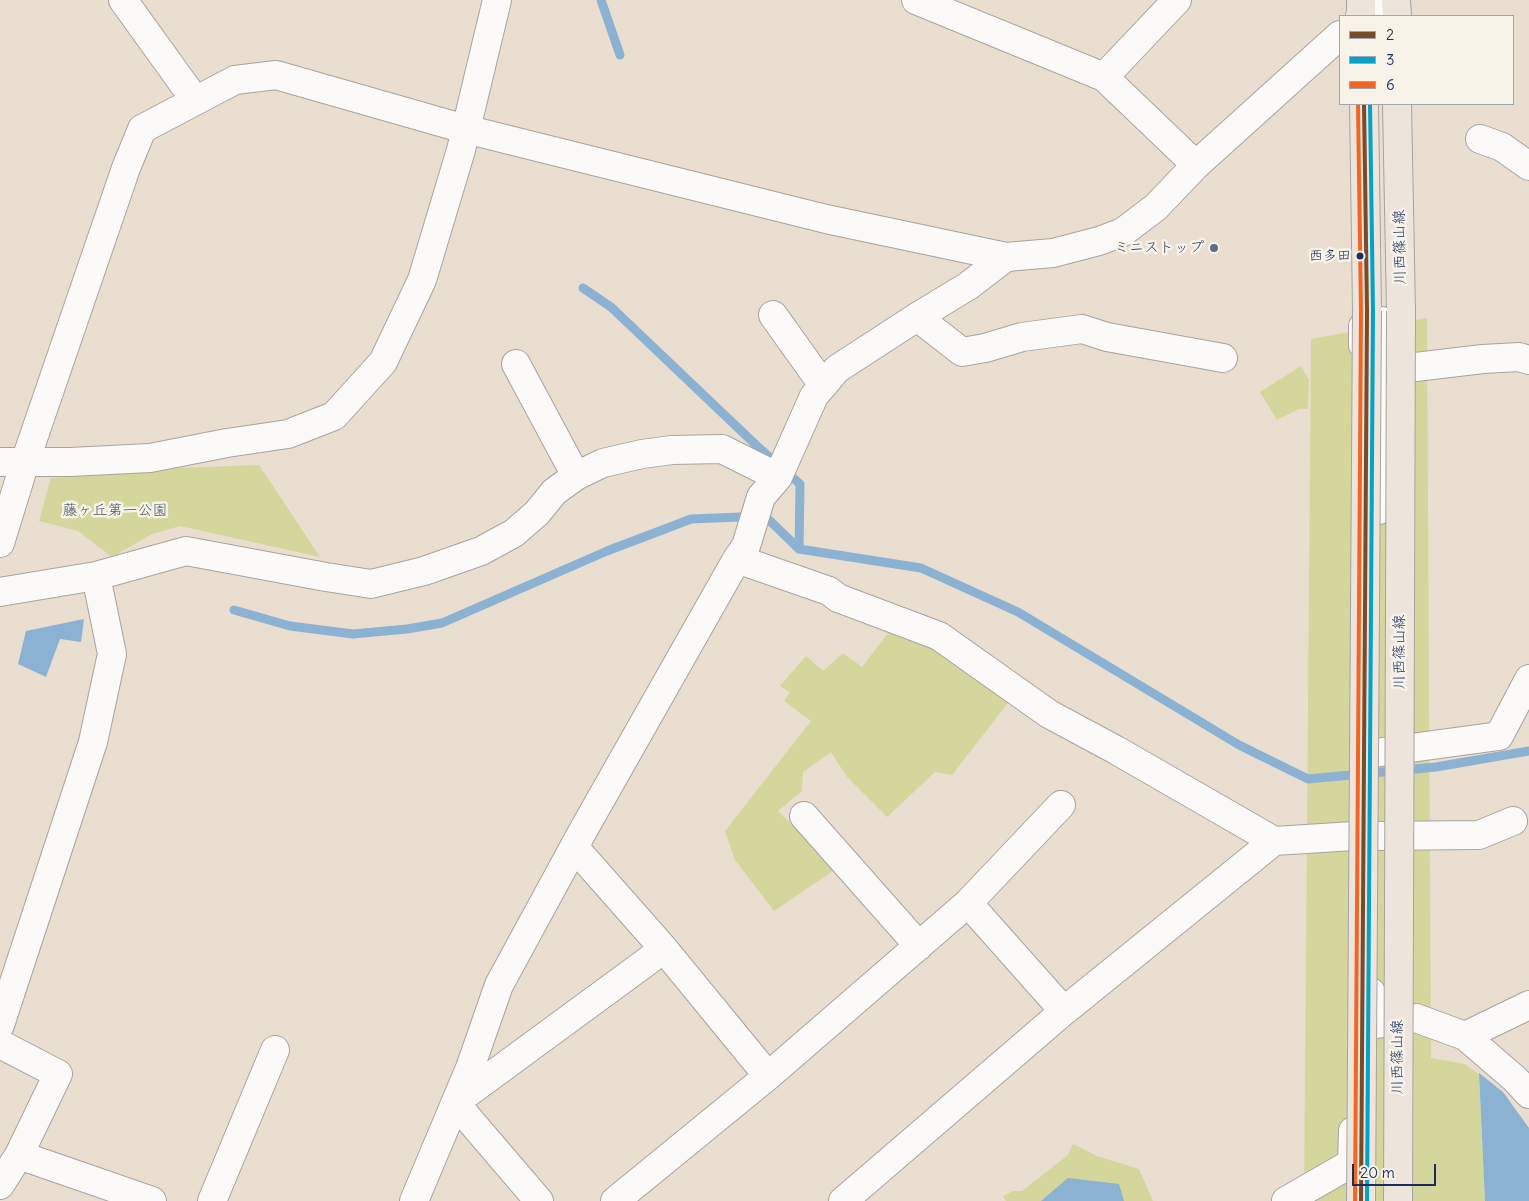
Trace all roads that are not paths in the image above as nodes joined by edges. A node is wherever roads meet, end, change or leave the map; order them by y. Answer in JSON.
{"nodes":[{"id":1,"x":123,"y":0,"type":"edge"},
{"id":2,"x":497,"y":0,"type":"edge"},
{"id":3,"x":916,"y":0,"type":"edge"},
{"id":4,"x":1177,"y":0,"type":"edge"},
{"id":5,"x":1361,"y":0,"type":"edge"},
{"id":6,"x":1383,"y":0,"type":"edge"},
{"id":7,"x":1396,"y":0,"type":"edge"},
{"id":8,"x":1361,"y":15,"type":"edge"},
{"id":9,"x":1362,"y":15,"type":"edge"},
{"id":10,"x":1397,"y":15,"type":"edge"},
{"id":11,"x":1339,"y":36,"type":"edge"},
{"id":12,"x":1104,"y":77,"type":"junction"},
{"id":13,"x":195,"y":100,"type":"junction"},
{"id":14,"x":1364,"y":105,"type":"edge"},
{"id":15,"x":1397,"y":105,"type":"edge"},
{"id":16,"x":465,"y":129,"type":"junction"},
{"id":17,"x":1480,"y":140,"type":"dead end"},
{"id":18,"x":1196,"y":165,"type":"junction"},
{"id":19,"x":1529,"y":166,"type":"edge"},
{"id":20,"x":1006,"y":257,"type":"junction"},
{"id":21,"x":773,"y":315,"type":"dead end"},
{"id":22,"x":917,"y":317,"type":"junction"},
{"id":23,"x":1223,"y":358,"type":"dead end"},
{"id":24,"x":1529,"y":360,"type":"edge"},
{"id":25,"x":516,"y":364,"type":"dead end"},
{"id":26,"x":1382,"y":371,"type":"junction"},
{"id":27,"x":823,"y":385,"type":"junction"},
{"id":28,"x":13,"y":462,"type":"edge"},
{"id":29,"x":576,"y":476,"type":"junction"},
{"id":30,"x":778,"y":476,"type":"junction"},
{"id":31,"x":0,"y":543,"type":"edge"},
{"id":32,"x":737,"y":559,"type":"junction"},
{"id":33,"x":96,"y":576,"type":"junction"},
{"id":34,"x":0,"y":592,"type":"edge"},
{"id":35,"x":1529,"y":679,"type":"edge"},
{"id":36,"x":1374,"y":753,"type":"junction"},
{"id":37,"x":1061,"y":805,"type":"dead end"},
{"id":38,"x":804,"y":816,"type":"dead end"},
{"id":39,"x":1513,"y":821,"type":"dead end"},
{"id":40,"x":1363,"y":836,"type":"junction"},
{"id":41,"x":1274,"y":841,"type":"junction"},
{"id":42,"x":574,"y":847,"type":"junction"},
{"id":43,"x":968,"y":903,"type":"junction"},
{"id":44,"x":919,"y":946,"type":"junction"},
{"id":45,"x":664,"y":949,"type":"junction"},
{"id":46,"x":1529,"y":1006,"type":"edge"},
{"id":47,"x":1064,"y":1011,"type":"junction"},
{"id":48,"x":0,"y":1025,"type":"edge"},
{"id":49,"x":1361,"y":1027,"type":"junction"},
{"id":50,"x":1465,"y":1036,"type":"junction"},
{"id":51,"x":0,"y":1044,"type":"edge"},
{"id":52,"x":275,"y":1050,"type":"dead end"},
{"id":53,"x":768,"y":1076,"type":"junction"},
{"id":54,"x":1529,"y":1094,"type":"edge"},
{"id":55,"x":456,"y":1103,"type":"junction"},
{"id":56,"x":19,"y":1155,"type":"junction"},
{"id":57,"x":0,"y":1185,"type":"edge"},
{"id":58,"x":152,"y":1201,"type":"edge"},
{"id":59,"x":212,"y":1201,"type":"edge"},
{"id":60,"x":414,"y":1201,"type":"edge"},
{"id":61,"x":539,"y":1201,"type":"edge"},
{"id":62,"x":615,"y":1201,"type":"edge"},
{"id":63,"x":843,"y":1201,"type":"edge"},
{"id":64,"x":1286,"y":1201,"type":"edge"},
{"id":65,"x":1361,"y":1201,"type":"edge"},
{"id":66,"x":1398,"y":1201,"type":"edge"}],
"edges":[{"from":1,"to":13,"type":"street"},
{"from":2,"to":16,"type":"street"},
{"from":3,"to":12,"type":"street"},
{"from":4,"to":12,"type":"street"},
{"from":5,"to":8,"type":"main road"},
{"from":6,"to":9,"type":"street"},
{"from":7,"to":10,"type":"main road"},
{"from":11,"to":18,"type":"street"},
{"from":12,"to":18,"type":"street"},
{"from":13,"to":16,"type":"street"},
{"from":13,"to":28,"type":"street"},
{"from":14,"to":65,"type":"main road","bridge":true},
{"from":15,"to":66,"type":"main road","name":"川西篠山線","bridge":true},
{"from":16,"to":20,"type":"street"},
{"from":16,"to":28,"type":"street"},
{"from":17,"to":19,"type":"street"},
{"from":18,"to":20,"type":"street"},
{"from":20,"to":22,"type":"street"},
{"from":21,"to":27,"type":"street"},
{"from":22,"to":23,"type":"street"},
{"from":22,"to":27,"type":"street"},
{"from":24,"to":26,"type":"street"},
{"from":25,"to":29,"type":"street"},
{"from":26,"to":36,"type":"street"},
{"from":26,"to":40,"type":"street"},
{"from":27,"to":30,"type":"street"},
{"from":28,"to":31,"type":"street"},
{"from":29,"to":30,"type":"street"},
{"from":29,"to":33,"type":"street"},
{"from":30,"to":32,"type":"street"},
{"from":32,"to":41,"type":"street"},
{"from":32,"to":42,"type":"street"},
{"from":33,"to":34,"type":"street"},
{"from":33,"to":48,"type":"street"},
{"from":35,"to":36,"type":"street"},
{"from":36,"to":40,"type":"street"},
{"from":37,"to":43,"type":"street"},
{"from":38,"to":44,"type":"street"},
{"from":39,"to":40,"type":"street"},
{"from":40,"to":41,"type":"street"},
{"from":40,"to":49,"type":"street"},
{"from":41,"to":47,"type":"street"},
{"from":42,"to":45,"type":"street"},
{"from":42,"to":55,"type":"street"},
{"from":43,"to":44,"type":"street"},
{"from":43,"to":47,"type":"street"},
{"from":44,"to":53,"type":"street"},
{"from":45,"to":53,"type":"street"},
{"from":45,"to":55,"type":"street"},
{"from":46,"to":50,"type":"street"},
{"from":47,"to":63,"type":"street"},
{"from":49,"to":50,"type":"street"},
{"from":49,"to":64,"type":"street"},
{"from":50,"to":54,"type":"street"},
{"from":51,"to":56,"type":"street"},
{"from":52,"to":59,"type":"street"},
{"from":53,"to":62,"type":"street"},
{"from":55,"to":60,"type":"street"},
{"from":55,"to":61,"type":"street"},
{"from":56,"to":57,"type":"street"},
{"from":56,"to":58,"type":"street"}]}
